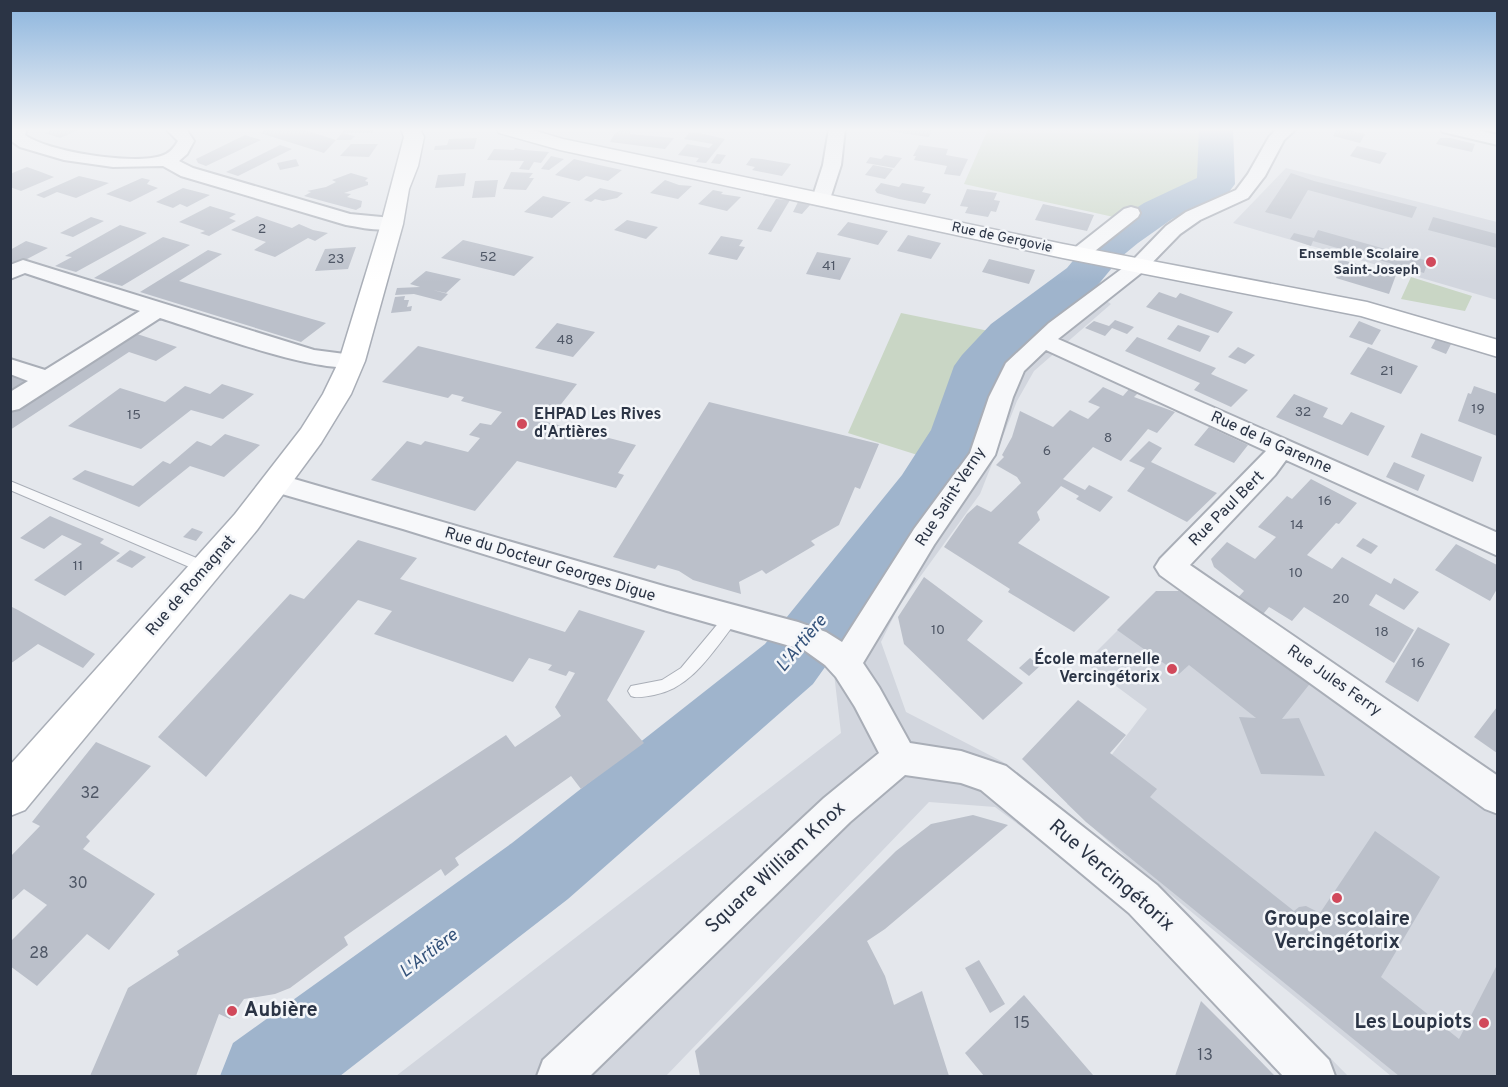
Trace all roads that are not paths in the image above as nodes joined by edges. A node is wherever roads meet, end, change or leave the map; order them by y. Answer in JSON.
{"nodes":[{"id":1,"x":213,"y":180,"type":"edge"},
{"id":2,"x":403,"y":180,"type":"edge"},
{"id":3,"x":730,"y":180,"type":"edge"},
{"id":4,"x":828,"y":180,"type":"edge"},
{"id":5,"x":1253,"y":180,"type":"edge"},
{"id":6,"x":822,"y":199,"type":"junction"},
{"id":7,"x":1131,"y":213,"type":"dead end"},
{"id":8,"x":392,"y":224,"type":"junction"},
{"id":9,"x":1079,"y":254,"type":"junction"},
{"id":10,"x":1138,"y":266,"type":"junction"},
{"id":11,"x":10,"y":273,"type":"edge"},
{"id":12,"x":157,"y":310,"type":"junction"},
{"id":13,"x":1044,"y":341,"type":"junction"},
{"id":14,"x":1497,"y":349,"type":"edge"},
{"id":15,"x":352,"y":362,"type":"junction"},
{"id":16,"x":10,"y":366,"type":"edge"},
{"id":17,"x":47,"y":379,"type":"junction"},
{"id":18,"x":10,"y":403,"type":"edge"},
{"id":19,"x":1282,"y":448,"type":"junction"},
{"id":20,"x":276,"y":483,"type":"junction"},
{"id":21,"x":10,"y":485,"type":"edge"},
{"id":22,"x":1497,"y":545,"type":"edge"},
{"id":23,"x":1170,"y":567,"type":"joint"},
{"id":24,"x":206,"y":568,"type":"junction"},
{"id":25,"x":731,"y":618,"type":"junction"},
{"id":26,"x":835,"y":655,"type":"junction"},
{"id":27,"x":636,"y":692,"type":"dead end"},
{"id":28,"x":899,"y":758,"type":"junction"},
{"id":29,"x":17,"y":777,"type":"edge"},
{"id":30,"x":1497,"y":797,"type":"edge"},
{"id":31,"x":559,"y":1077,"type":"edge"},
{"id":32,"x":1313,"y":1077,"type":"edge"}],
"edges":[{"from":1,"to":8,"type":"street"},
{"from":2,"to":8,"type":"main road","name":"Rue de Romagnat"},
{"from":3,"to":6,"type":"main road","name":"Rue de Gergovie"},
{"from":4,"to":6,"type":"street"},
{"from":5,"to":10,"type":"street","name":"Rue Saint-Verny"},
{"from":6,"to":9,"type":"main road","name":"Rue de Gergovie"},
{"from":7,"to":9,"type":"street"},
{"from":8,"to":15,"type":"main road","name":"Rue de Romagnat"},
{"from":9,"to":10,"type":"main road","name":"Rue de Gergovie"},
{"from":10,"to":13,"type":"street","name":"Rue Saint-Verny"},
{"from":10,"to":14,"type":"main road","name":"Rue de Gergovie"},
{"from":11,"to":12,"type":"street"},
{"from":12,"to":15,"type":"street"},
{"from":12,"to":17,"type":"street"},
{"from":13,"to":19,"type":"street","name":"Rue de la Garenne"},
{"from":13,"to":26,"type":"street","name":"Rue Saint-Verny"},
{"from":15,"to":20,"type":"main road","name":"Rue de Romagnat"},
{"from":16,"to":17,"type":"street"},
{"from":17,"to":18,"type":"street"},
{"from":19,"to":22,"type":"street","name":"Rue de la Garenne"},
{"from":19,"to":23,"type":"street","name":"Rue Paul Bert"},
{"from":20,"to":24,"type":"main road","name":"Rue de Romagnat"},
{"from":20,"to":25,"type":"street","name":"Rue du Docteur Georges Digue"},
{"from":21,"to":24,"type":"lane"},
{"from":23,"to":30,"type":"street","name":"Rue Jules Ferry"},
{"from":24,"to":29,"type":"main road","name":"Rue de Romagnat"},
{"from":25,"to":26,"type":"street","name":"Rue du Docteur Georges Digue"},
{"from":25,"to":27,"type":"lane"},
{"from":26,"to":28,"type":"street"},
{"from":28,"to":31,"type":"street","name":"Square William Knox"},
{"from":28,"to":32,"type":"street","name":"Rue Vercingétorix"}]}
